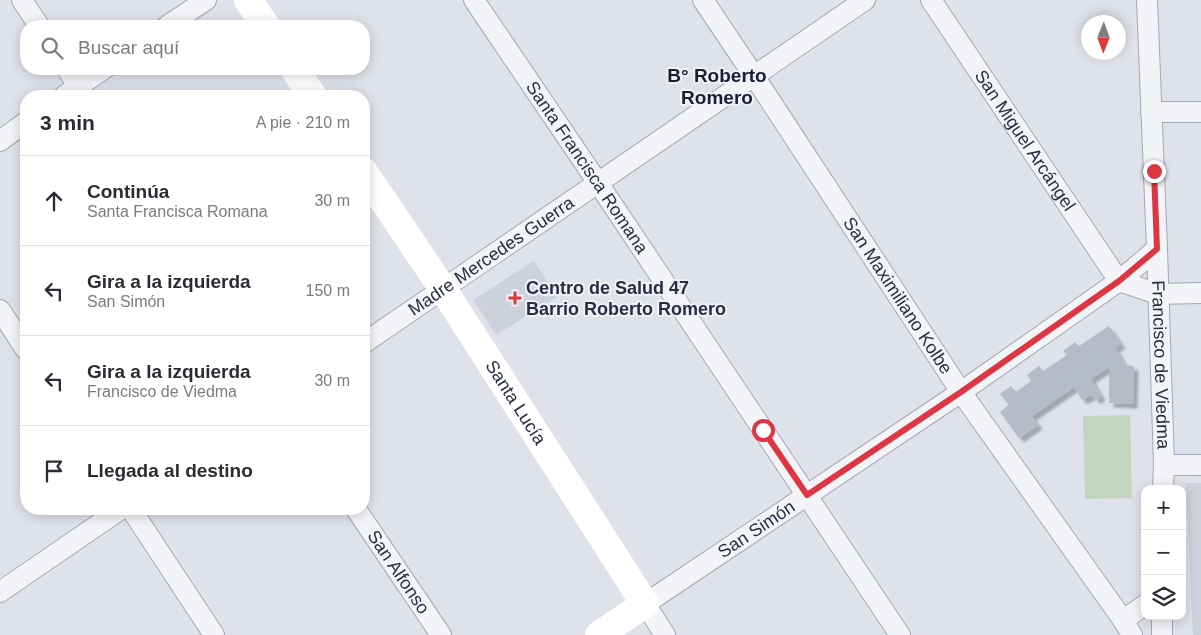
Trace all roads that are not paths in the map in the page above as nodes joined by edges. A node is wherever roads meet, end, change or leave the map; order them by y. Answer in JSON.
{"nodes":[{"id":1,"x":22,"y":0,"type":"edge"},
{"id":2,"x":206,"y":0,"type":"edge"},
{"id":3,"x":248,"y":0,"type":"edge"},
{"id":4,"x":474,"y":0,"type":"edge"},
{"id":5,"x":703,"y":0,"type":"edge"},
{"id":6,"x":865,"y":0,"type":"edge"},
{"id":7,"x":931,"y":0,"type":"edge"},
{"id":8,"x":1147,"y":0,"type":"edge"},
{"id":9,"x":35,"y":20,"type":"edge"},
{"id":10,"x":176,"y":20,"type":"edge"},
{"id":11,"x":262,"y":20,"type":"edge"},
{"id":12,"x":69,"y":75,"type":"edge"},
{"id":13,"x":97,"y":75,"type":"edge"},
{"id":14,"x":298,"y":75,"type":"edge"},
{"id":15,"x":754,"y":76,"type":"junction"},
{"id":16,"x":74,"y":90,"type":"edge"},
{"id":17,"x":79,"y":90,"type":"edge"},
{"id":18,"x":309,"y":90,"type":"edge"},
{"id":19,"x":1151,"y":112,"type":"junction"},
{"id":20,"x":1201,"y":112,"type":"edge"},
{"id":21,"x":20,"y":126,"type":"edge"},
{"id":22,"x":0,"y":141,"type":"edge"},
{"id":23,"x":370,"y":181,"type":"edge"},
{"id":24,"x":598,"y":183,"type":"junction"},
{"id":25,"x":1157,"y":249,"type":"junction"},
{"id":26,"x":1119,"y":281,"type":"junction"},
{"id":27,"x":442,"y":289,"type":"junction"},
{"id":28,"x":1201,"y":293,"type":"edge"},
{"id":29,"x":1158,"y":294,"type":"junction"},
{"id":30,"x":0,"y":310,"type":"edge"},
{"id":31,"x":370,"y":339,"type":"edge"},
{"id":32,"x":20,"y":341,"type":"edge"},
{"id":33,"x":961,"y":392,"type":"junction"},
{"id":34,"x":1164,"y":465,"type":"junction"},
{"id":35,"x":1201,"y":465,"type":"edge"},
{"id":36,"x":1163,"y":485,"type":"edge"},
{"id":37,"x":807,"y":495,"type":"junction"},
{"id":38,"x":112,"y":515,"type":"edge"},
{"id":39,"x":135,"y":515,"type":"edge"},
{"id":40,"x":360,"y":515,"type":"edge"},
{"id":41,"x":0,"y":592,"type":"edge"},
{"id":42,"x":645,"y":604,"type":"junction"},
{"id":43,"x":1141,"y":610,"type":"edge"},
{"id":44,"x":1162,"y":620,"type":"edge"},
{"id":45,"x":1128,"y":628,"type":"edge"},
{"id":46,"x":214,"y":635,"type":"edge"},
{"id":47,"x":441,"y":635,"type":"edge"},
{"id":48,"x":599,"y":635,"type":"edge"},
{"id":49,"x":665,"y":635,"type":"edge"},
{"id":50,"x":900,"y":635,"type":"edge"},
{"id":51,"x":1162,"y":635,"type":"edge"}],
"edges":[{"from":1,"to":9,"type":"street"},
{"from":2,"to":10,"type":"street"},
{"from":3,"to":11,"type":"street"},
{"from":4,"to":24,"type":"street","name":"Santa Francisca Romana"},
{"from":5,"to":15,"type":"street","name":"San Maximiliano Kolbe"},
{"from":6,"to":15,"type":"street","name":"Madre Mercedes Guerra"},
{"from":7,"to":26,"type":"street","name":"San Miguel Arcángel"},
{"from":8,"to":19,"type":"street","name":"Francisco de Viedma"},
{"from":12,"to":16,"type":"street"},
{"from":13,"to":17,"type":"street"},
{"from":14,"to":18,"type":"street"},
{"from":15,"to":24,"type":"street","name":"Madre Mercedes Guerra"},
{"from":15,"to":33,"type":"street","name":"San Maximiliano Kolbe"},
{"from":19,"to":20,"type":"street"},
{"from":19,"to":25,"type":"street","name":"Francisco de Viedma"},
{"from":21,"to":22,"type":"street"},
{"from":23,"to":27,"type":"street","name":"Santa Lucía"},
{"from":24,"to":27,"type":"street","name":"Madre Mercedes Guerra"},
{"from":24,"to":37,"type":"street","name":"Santa Francisca Romana"},
{"from":25,"to":26,"type":"street","name":"San Simón"},
{"from":25,"to":29,"type":"street","name":"Francisco de Viedma"},
{"from":26,"to":29,"type":"street"},
{"from":26,"to":33,"type":"street","name":"San Simón"},
{"from":27,"to":31,"type":"street","name":"Madre Mercedes Guerra"},
{"from":27,"to":42,"type":"street","name":"Santa Lucía"},
{"from":28,"to":29,"type":"street"},
{"from":29,"to":34,"type":"street","name":"Francisco de Viedma"},
{"from":30,"to":32,"type":"street"},
{"from":33,"to":37,"type":"street","name":"San Simón"},
{"from":33,"to":45,"type":"street","name":"San Maximiliano Kolbe"},
{"from":34,"to":35,"type":"street"},
{"from":34,"to":36,"type":"street","name":"Francisco de Viedma"},
{"from":37,"to":42,"type":"street","name":"San Simón"},
{"from":37,"to":50,"type":"street","name":"Santa Francisca Romana"},
{"from":38,"to":41,"type":"street"},
{"from":39,"to":46,"type":"street"},
{"from":40,"to":47,"type":"street","name":"San Alfonso"},
{"from":42,"to":48,"type":"street","name":"San Simón"},
{"from":42,"to":49,"type":"street","name":"Santa Lucía"},
{"from":43,"to":45,"type":"street"},
{"from":44,"to":51,"type":"street"}]}
